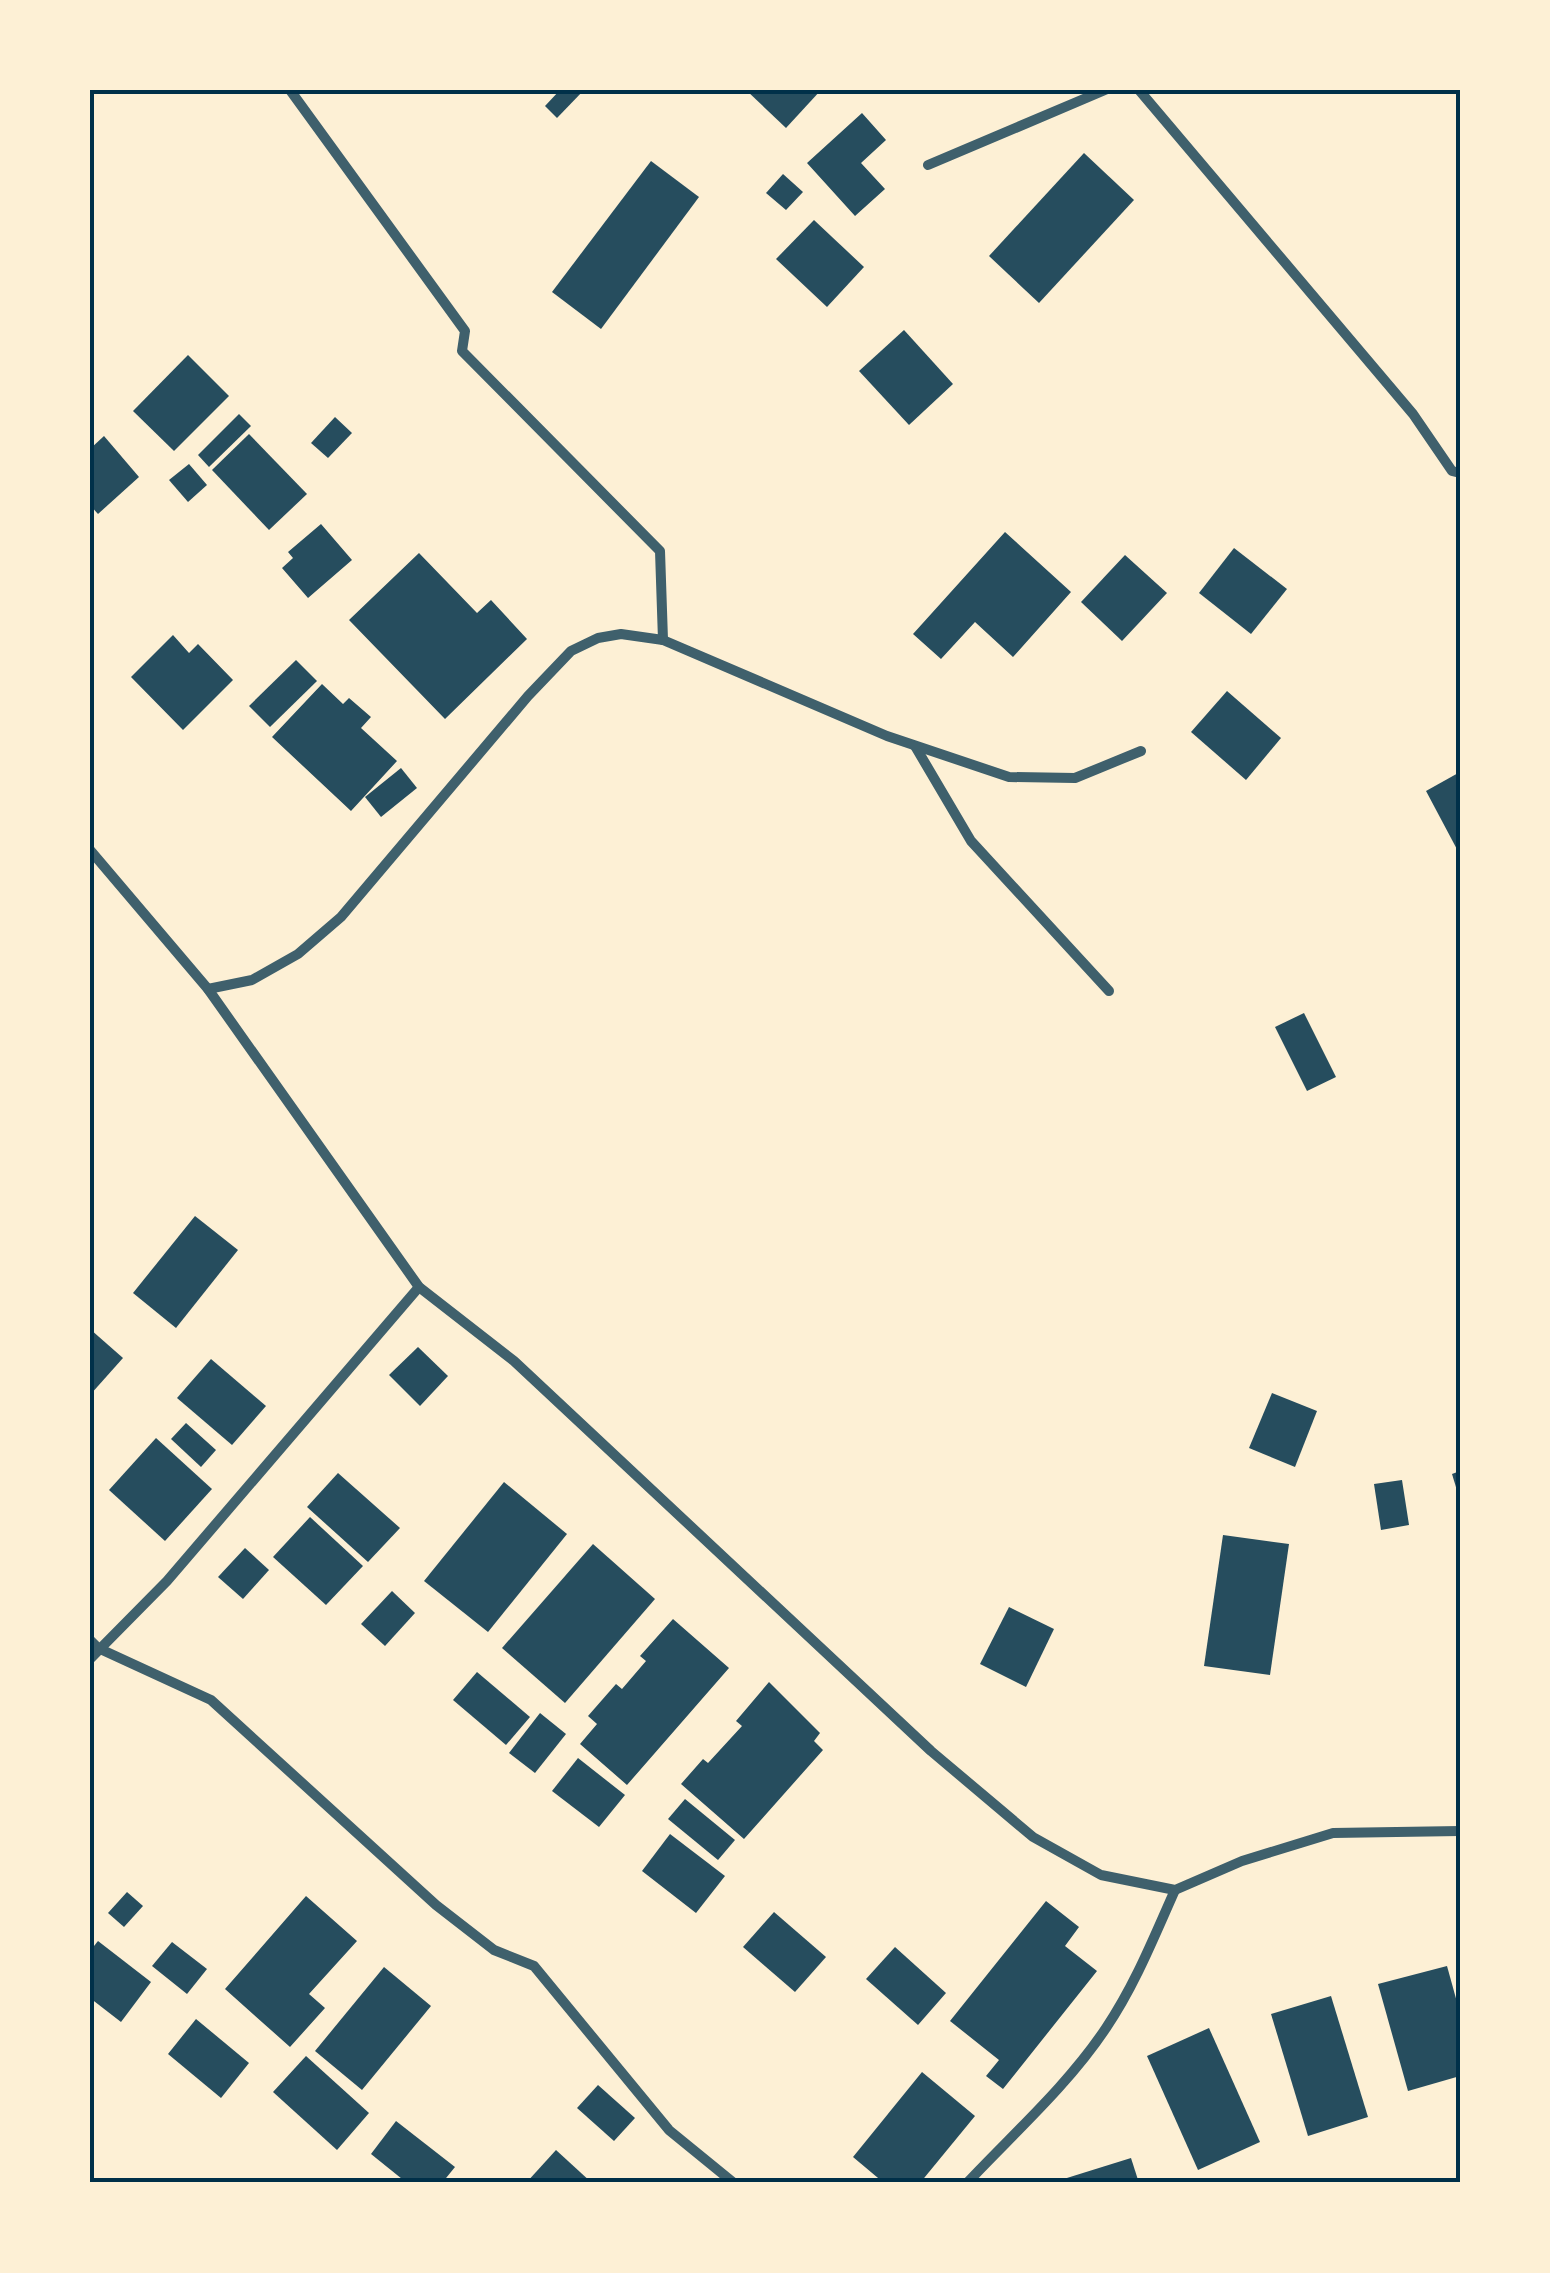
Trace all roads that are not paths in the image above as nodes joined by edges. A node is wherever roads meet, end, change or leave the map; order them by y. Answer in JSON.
{"nodes":[{"id":1,"x":290,"y":90,"type":"edge"},
{"id":2,"x":1105,"y":90,"type":"edge"},
{"id":3,"x":1139,"y":90,"type":"edge"},
{"id":4,"x":928,"y":165,"type":"dead end"},
{"id":5,"x":1460,"y":473,"type":"edge"},
{"id":6,"x":663,"y":640,"type":"junction"},
{"id":7,"x":916,"y":746,"type":"junction"},
{"id":8,"x":1141,"y":750,"type":"dead end"},
{"id":9,"x":90,"y":850,"type":"edge"},
{"id":10,"x":208,"y":989,"type":"junction"},
{"id":11,"x":1109,"y":991,"type":"dead end"},
{"id":12,"x":419,"y":1287,"type":"junction"},
{"id":13,"x":94,"y":1644,"type":"edge"},
{"id":14,"x":90,"y":1659,"type":"edge"},
{"id":15,"x":1460,"y":1831,"type":"edge"},
{"id":16,"x":1174,"y":1890,"type":"junction"},
{"id":17,"x":734,"y":2183,"type":"edge"},
{"id":18,"x":968,"y":2183,"type":"edge"}],
"edges":[{"from":1,"to":6,"type":"street"},
{"from":2,"to":4,"type":"street"},
{"from":3,"to":5,"type":"street"},
{"from":6,"to":7,"type":"street"},
{"from":6,"to":10,"type":"street"},
{"from":7,"to":8,"type":"street"},
{"from":7,"to":11,"type":"street"},
{"from":9,"to":10,"type":"street"},
{"from":10,"to":12,"type":"street"},
{"from":12,"to":13,"type":"street"},
{"from":12,"to":16,"type":"street"},
{"from":13,"to":14,"type":"street"},
{"from":13,"to":17,"type":"street"},
{"from":15,"to":16,"type":"street"},
{"from":16,"to":18,"type":"street"}]}
